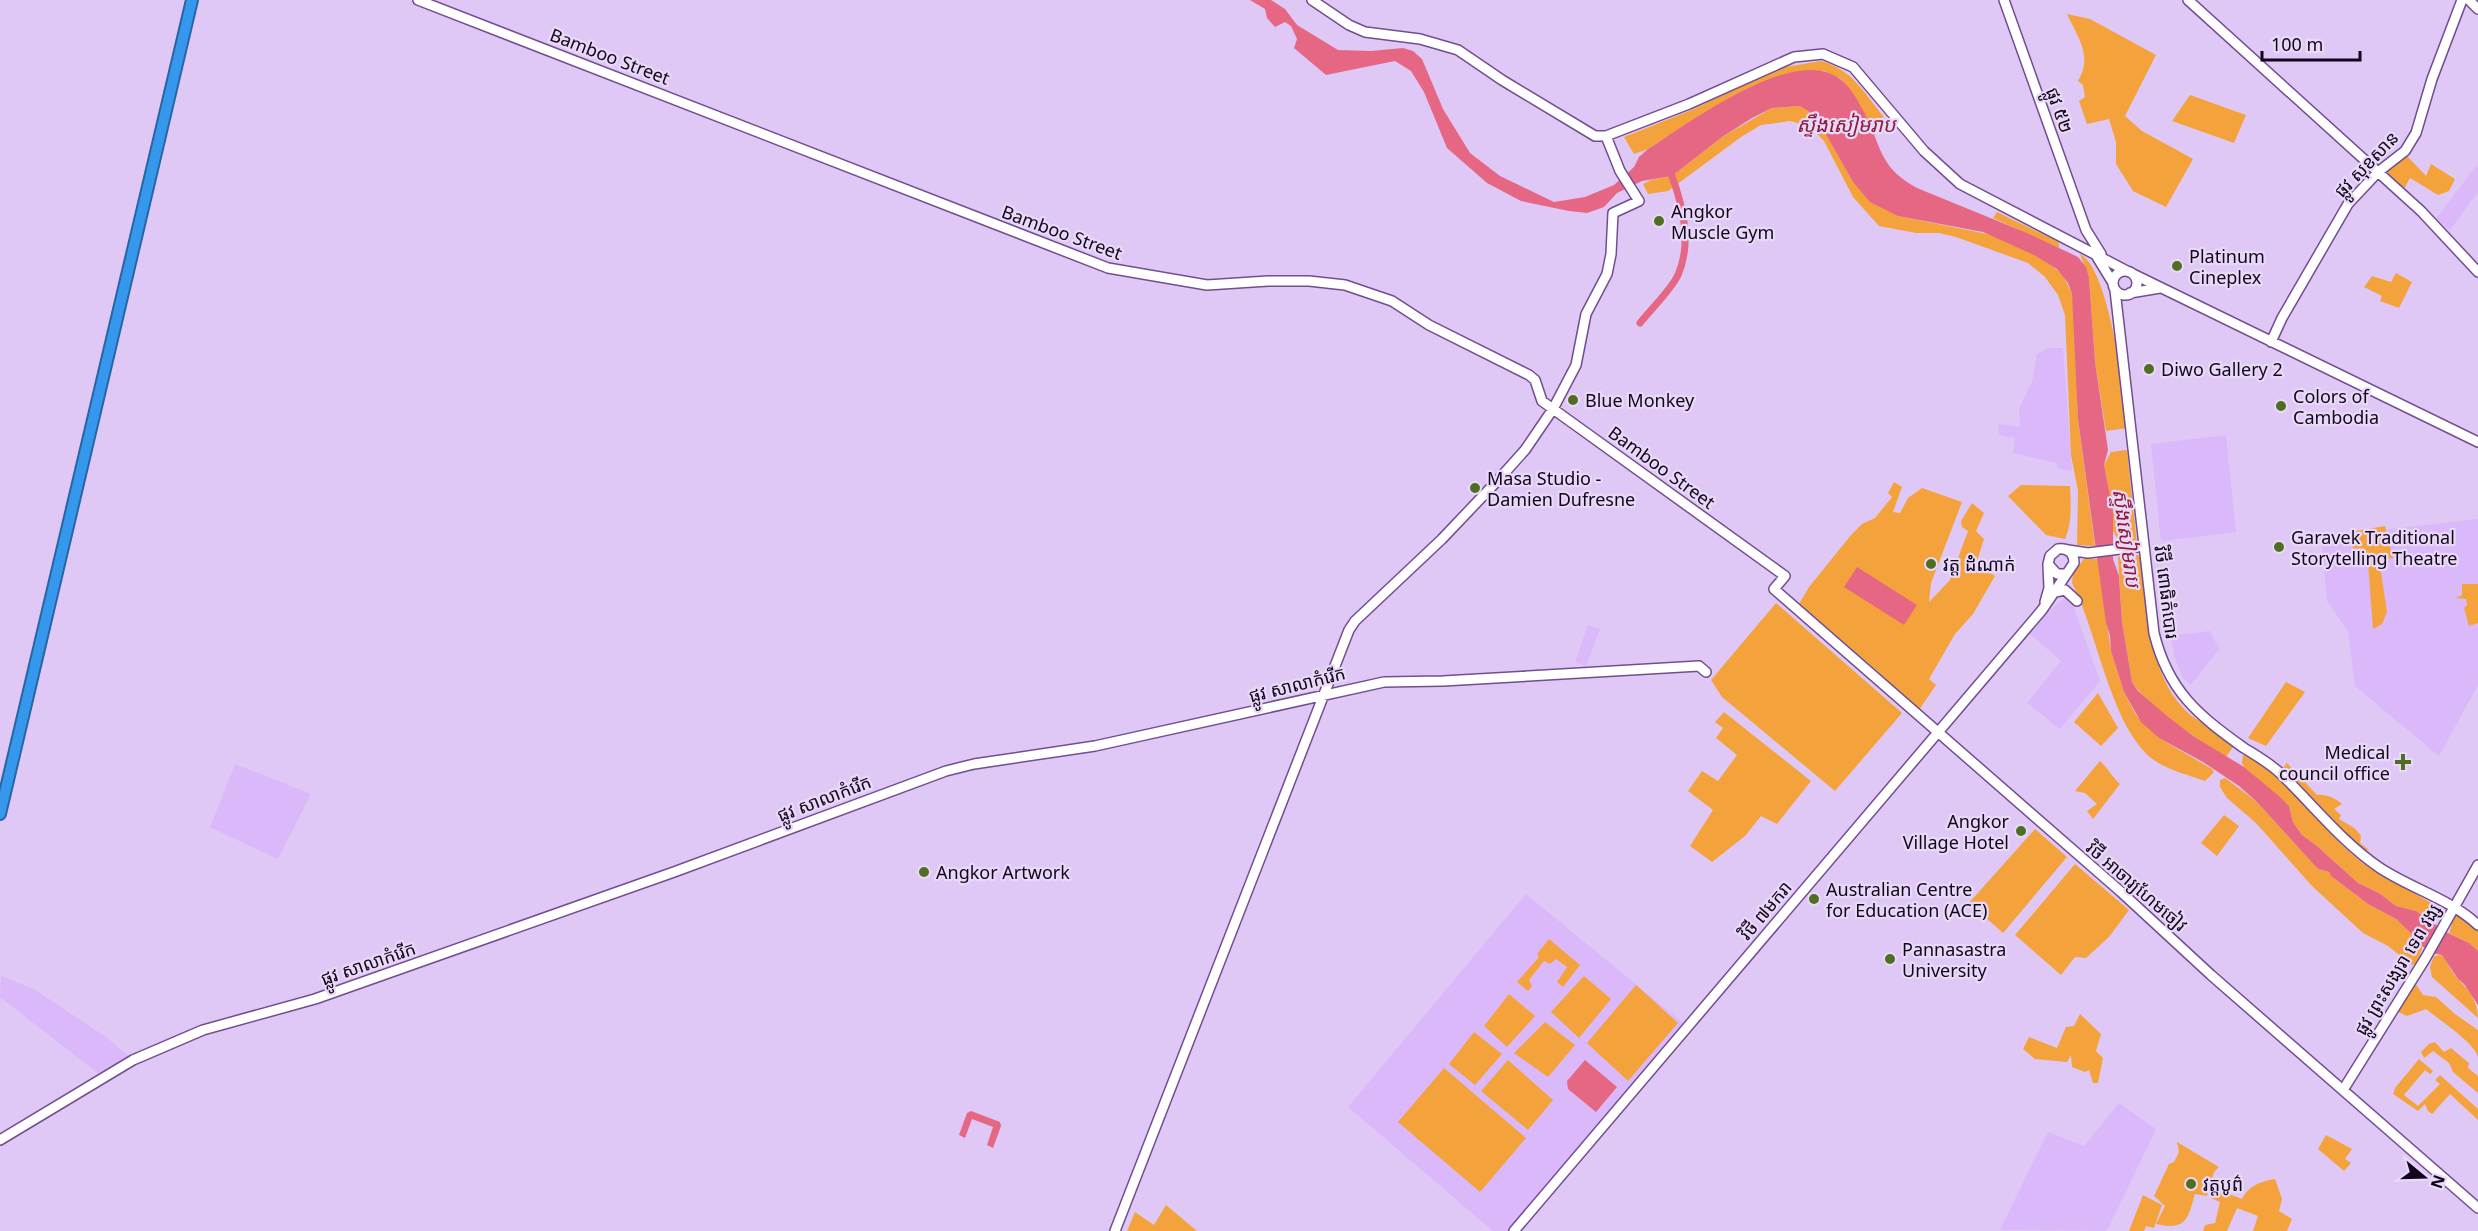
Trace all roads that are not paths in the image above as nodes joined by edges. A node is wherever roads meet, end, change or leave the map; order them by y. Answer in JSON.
{"nodes":[{"id":1,"x":192,"y":0,"type":"edge"},
{"id":2,"x":418,"y":0,"type":"edge"},
{"id":3,"x":1312,"y":0,"type":"edge"},
{"id":4,"x":2004,"y":0,"type":"edge"},
{"id":5,"x":2188,"y":0,"type":"edge"},
{"id":6,"x":2462,"y":0,"type":"edge"},
{"id":7,"x":2469,"y":0,"type":"edge"},
{"id":8,"x":2478,"y":9,"type":"edge"},
{"id":9,"x":1606,"y":136,"type":"junction"},
{"id":10,"x":2378,"y":172,"type":"junction"},
{"id":11,"x":2085,"y":239,"type":"junction"},
{"id":12,"x":2095,"y":253,"type":"junction"},
{"id":13,"x":2104,"y":258,"type":"junction"},
{"id":14,"x":2478,"y":272,"type":"edge"},
{"id":15,"x":2130,"y":273,"type":"junction"},
{"id":16,"x":2114,"y":287,"type":"junction"},
{"id":17,"x":2160,"y":288,"type":"junction"},
{"id":18,"x":2129,"y":293,"type":"junction"},
{"id":19,"x":2119,"y":306,"type":"junction"},
{"id":20,"x":2271,"y":342,"type":"junction"},
{"id":21,"x":1553,"y":409,"type":"junction"},
{"id":22,"x":2478,"y":442,"type":"edge"},
{"id":23,"x":2144,"y":546,"type":"junction"},
{"id":24,"x":2068,"y":550,"type":"junction"},
{"id":25,"x":2091,"y":552,"type":"junction"},
{"id":26,"x":2074,"y":563,"type":"junction"},
{"id":27,"x":2048,"y":564,"type":"junction"},
{"id":28,"x":2066,"y":574,"type":"junction"},
{"id":29,"x":1774,"y":589,"type":"joint"},
{"id":30,"x":2055,"y":592,"type":"junction"},
{"id":31,"x":2077,"y":601,"type":"dead end"},
{"id":32,"x":2042,"y":610,"type":"junction"},
{"id":33,"x":1706,"y":672,"type":"dead end"},
{"id":34,"x":1326,"y":693,"type":"junction"},
{"id":35,"x":1937,"y":733,"type":"junction"},
{"id":36,"x":0,"y":814,"type":"edge"},
{"id":37,"x":2478,"y":865,"type":"edge"},
{"id":38,"x":2455,"y":906,"type":"junction"},
{"id":39,"x":2478,"y":925,"type":"edge"},
{"id":40,"x":2343,"y":1090,"type":"junction"},
{"id":41,"x":0,"y":1140,"type":"edge"},
{"id":42,"x":2478,"y":1208,"type":"edge"},
{"id":43,"x":1114,"y":1231,"type":"edge"},
{"id":44,"x":1514,"y":1231,"type":"edge"}],
"edges":[{"from":1,"to":36,"type":"highway"},
{"from":2,"to":21,"type":"street","name":"Bamboo Street"},
{"from":3,"to":9,"type":"street"},
{"from":4,"to":11,"type":"street","name":"ផ្លូវ ៥២"},
{"from":5,"to":10,"type":"street"},
{"from":6,"to":10,"type":"street","name":"ផ្លូវ សុខសាន"},
{"from":7,"to":8,"type":"street"},
{"from":9,"to":11,"type":"street"},
{"from":9,"to":21,"type":"street"},
{"from":10,"to":14,"type":"street"},
{"from":10,"to":20,"type":"street","name":"ផ្លូវ សុខសាន"},
{"from":11,"to":12,"type":"street"},
{"from":11,"to":13,"type":"street","name":"ផ្លូវ ៥២"},
{"from":12,"to":13,"type":"street"},
{"from":12,"to":16,"type":"street","name":"វិថី ពោធិកំបោរ"},
{"from":13,"to":15,"type":"street"},
{"from":15,"to":16,"type":"street"},
{"from":15,"to":17,"type":"street"},
{"from":15,"to":18,"type":"street"},
{"from":16,"to":18,"type":"street"},
{"from":16,"to":19,"type":"street","name":"វិថី ពោធិកំបោរ"},
{"from":17,"to":18,"type":"street"},
{"from":17,"to":20,"type":"street"},
{"from":18,"to":19,"type":"street"},
{"from":19,"to":23,"type":"street","name":"វិថី ពោធិកំបោរ"},
{"from":20,"to":22,"type":"street"},
{"from":21,"to":29,"type":"street","name":"Bamboo Street"},
{"from":21,"to":34,"type":"street"},
{"from":23,"to":25,"type":"street"},
{"from":23,"to":38,"type":"street","name":"វិថី ពោធិកំបោរ"},
{"from":24,"to":25,"type":"street"},
{"from":24,"to":26,"type":"street"},
{"from":24,"to":27,"type":"street"},
{"from":25,"to":26,"type":"street"},
{"from":26,"to":28,"type":"street"},
{"from":27,"to":28,"type":"street"},
{"from":27,"to":32,"type":"street","name":"វិថី ៧មករា"},
{"from":28,"to":30,"type":"street","name":"វិថី ៧មករា"},
{"from":29,"to":35,"type":"street","name":"វិថី អាចារ្យហែមចៀវ"},
{"from":30,"to":31,"type":"street"},
{"from":30,"to":32,"type":"street","name":"វិថី ៧មករា"},
{"from":32,"to":35,"type":"street","name":"វិថី ៧មករា"},
{"from":33,"to":34,"type":"street","name":"ផ្លូវ សាលាកំរើក"},
{"from":34,"to":41,"type":"street","name":"ផ្លូវ សាលាកំរើក"},
{"from":34,"to":43,"type":"street"},
{"from":35,"to":40,"type":"street","name":"វិថី អាចារ្យហែមចៀវ"},
{"from":35,"to":44,"type":"street","name":"វិថី ៧មករា"},
{"from":37,"to":38,"type":"street","name":"ផ្លូវ ព្រះសង្ឃរា ទេព វង្ស"},
{"from":38,"to":39,"type":"street","name":"វិថី ពោធិកំបោរ"},
{"from":38,"to":40,"type":"street","name":"ផ្លូវ ព្រះសង្ឃរា ទេព វង្ស"},
{"from":40,"to":42,"type":"street","name":"វិថី អាចារ្យហែមចៀវ"}]}
